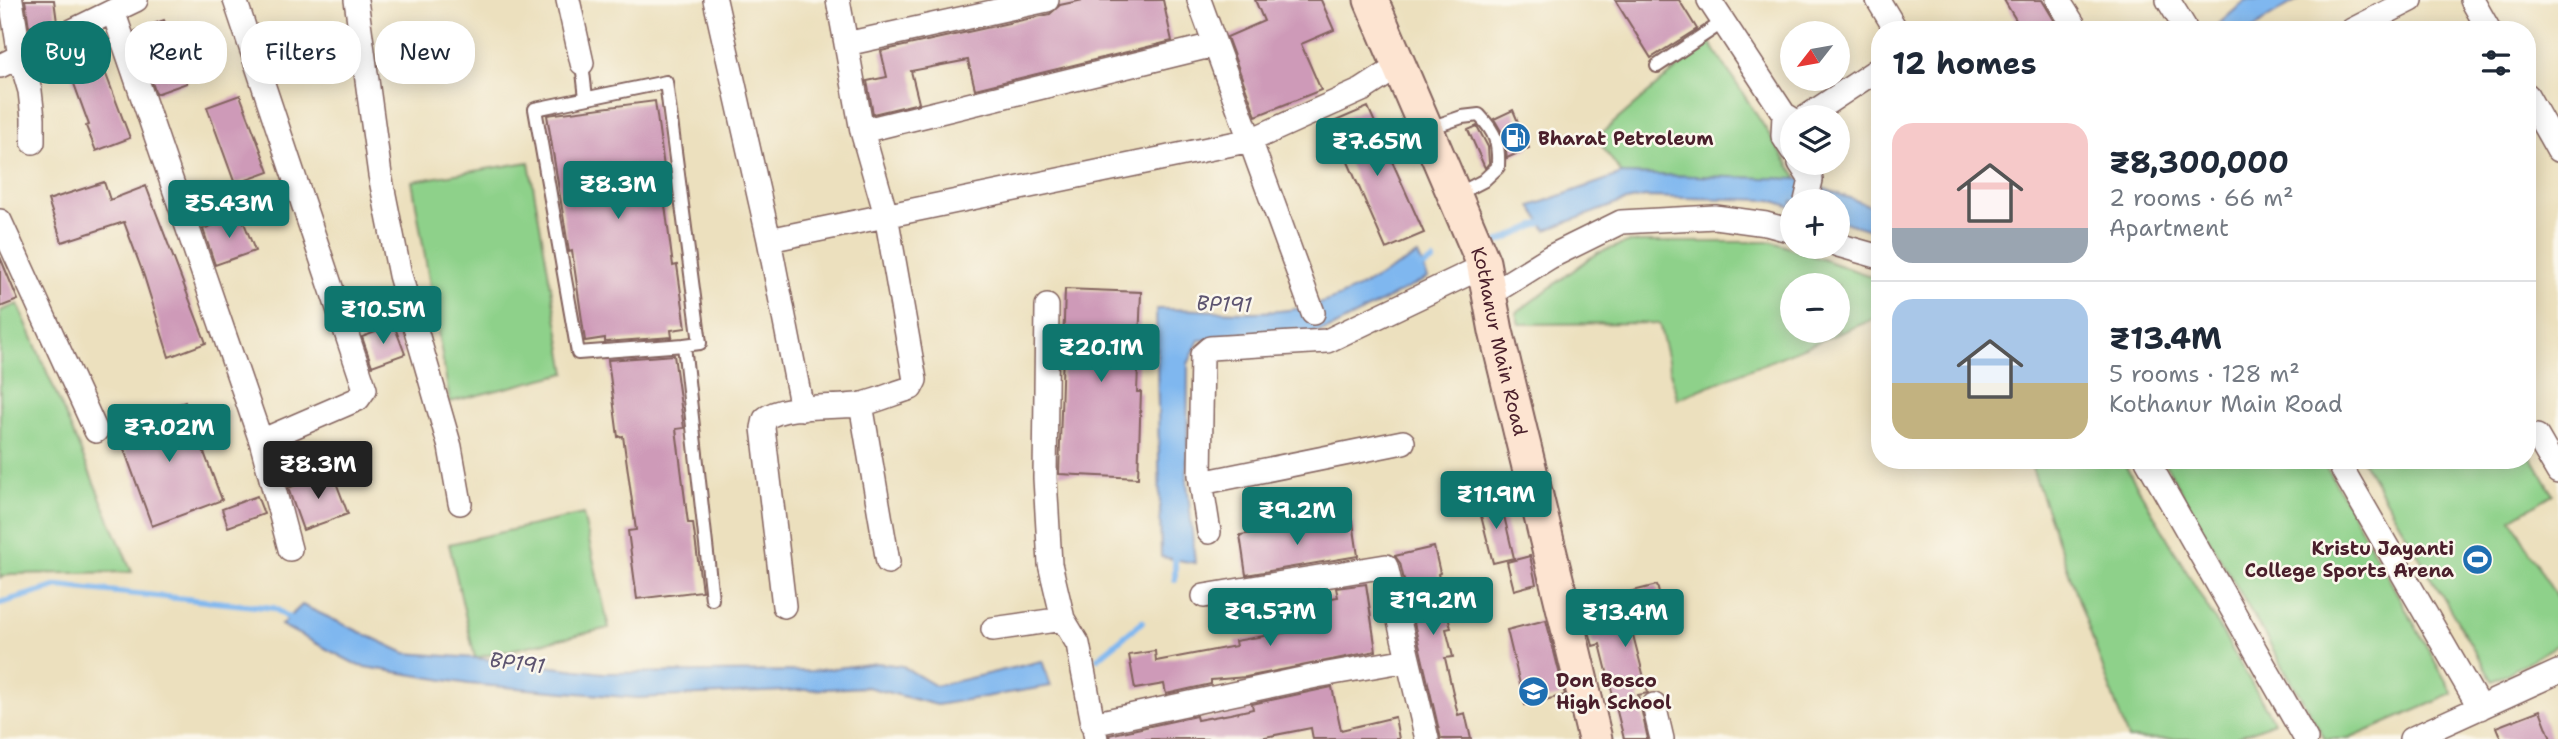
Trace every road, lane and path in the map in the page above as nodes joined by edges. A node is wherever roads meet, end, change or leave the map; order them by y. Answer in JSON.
{"nodes":[{"id":1,"x":11,"y":0,"type":"edge"},
{"id":2,"x":235,"y":0,"type":"edge"},
{"id":3,"x":356,"y":0,"type":"edge"},
{"id":4,"x":568,"y":0,"type":"edge"},
{"id":5,"x":715,"y":0,"type":"edge"},
{"id":6,"x":838,"y":0,"type":"edge"},
{"id":7,"x":1047,"y":0,"type":"edge"},
{"id":8,"x":1199,"y":0,"type":"edge"},
{"id":9,"x":1371,"y":0,"type":"edge"},
{"id":10,"x":1709,"y":0,"type":"edge"},
{"id":11,"x":1878,"y":0,"type":"edge"},
{"id":12,"x":2058,"y":0,"type":"edge"},
{"id":13,"x":2168,"y":0,"type":"edge"},
{"id":14,"x":2411,"y":0,"type":"edge"},
{"id":15,"x":2472,"y":0,"type":"edge"},
{"id":16,"x":126,"y":4,"type":"edge"},
{"id":17,"x":1891,"y":21,"type":"edge"},
{"id":18,"x":2071,"y":21,"type":"edge"},
{"id":19,"x":2182,"y":21,"type":"edge"},
{"id":20,"x":2370,"y":21,"type":"edge"},
{"id":21,"x":2484,"y":21,"type":"edge"},
{"id":22,"x":1724,"y":22,"type":"junction"},
{"id":23,"x":846,"y":44,"type":"junction"},
{"id":24,"x":1214,"y":45,"type":"junction"},
{"id":25,"x":10,"y":62,"type":"edge"},
{"id":26,"x":582,"y":63,"type":"joint"},
{"id":27,"x":1399,"y":66,"type":"junction"},
{"id":28,"x":1657,"y":66,"type":"dead end"},
{"id":29,"x":1871,"y":80,"type":"edge"},
{"id":30,"x":586,"y":98,"type":"junction"},
{"id":31,"x":1785,"y":105,"type":"edge"},
{"id":32,"x":1819,"y":105,"type":"edge"},
{"id":33,"x":2536,"y":112,"type":"edge"},
{"id":34,"x":1426,"y":129,"type":"junction"},
{"id":35,"x":862,"y":131,"type":"junction"},
{"id":36,"x":1251,"y":141,"type":"junction"},
{"id":37,"x":33,"y":142,"type":"dead end"},
{"id":38,"x":2558,"y":150,"type":"edge"},
{"id":39,"x":1455,"y":195,"type":"junction"},
{"id":40,"x":886,"y":215,"type":"junction"},
{"id":41,"x":0,"y":221,"type":"edge"},
{"id":42,"x":1780,"y":228,"type":"edge"},
{"id":43,"x":769,"y":240,"type":"junction"},
{"id":44,"x":1850,"y":248,"type":"edge"},
{"id":45,"x":1871,"y":254,"type":"edge"},
{"id":46,"x":1486,"y":281,"type":"junction"},
{"id":47,"x":1047,"y":306,"type":"dead end"},
{"id":48,"x":1313,"y":313,"type":"dead end"},
{"id":49,"x":684,"y":345,"type":"junction"},
{"id":50,"x":862,"y":404,"type":"junction"},
{"id":51,"x":802,"y":409,"type":"junction"},
{"id":52,"x":96,"y":431,"type":"dead end"},
{"id":53,"x":2537,"y":436,"type":"dead end"},
{"id":54,"x":261,"y":441,"type":"junction"},
{"id":55,"x":1404,"y":442,"type":"dead end"},
{"id":56,"x":2152,"y":469,"type":"edge"},
{"id":57,"x":2342,"y":469,"type":"edge"},
{"id":58,"x":2558,"y":472,"type":"edge"},
{"id":59,"x":1201,"y":483,"type":"junction"},
{"id":60,"x":460,"y":503,"type":"dead end"},
{"id":61,"x":1209,"y":532,"type":"dead end"},
{"id":62,"x":290,"y":550,"type":"dead end"},
{"id":63,"x":888,"y":562,"type":"dead end"},
{"id":64,"x":1204,"y":596,"type":"dead end"},
{"id":65,"x":712,"y":598,"type":"dead end"},
{"id":66,"x":784,"y":606,"type":"dead end"},
{"id":67,"x":1063,"y":619,"type":"junction"},
{"id":68,"x":993,"y":629,"type":"dead end"},
{"id":69,"x":1408,"y":660,"type":"junction"},
{"id":70,"x":2558,"y":672,"type":"edge"},
{"id":71,"x":1654,"y":705,"type":"dead end"},
{"id":72,"x":2480,"y":708,"type":"junction"},
{"id":73,"x":1094,"y":732,"type":"edge"},
{"id":74,"x":2301,"y":738,"type":"edge"},
{"id":75,"x":1427,"y":739,"type":"edge"},
{"id":76,"x":1595,"y":739,"type":"edge"},
{"id":77,"x":1662,"y":739,"type":"edge"},
{"id":78,"x":2411,"y":739,"type":"edge"}],
"edges":[{"from":1,"to":25,"type":"street"},
{"from":2,"to":54,"type":"street"},
{"from":3,"to":60,"type":"street"},
{"from":4,"to":26,"type":"street"},
{"from":5,"to":43,"type":"street"},
{"from":6,"to":23,"type":"street"},
{"from":7,"to":23,"type":"street"},
{"from":8,"to":24,"type":"street"},
{"from":9,"to":27,"type":"main road","name":"Kothanur Main Road"},
{"from":10,"to":22,"type":"street"},
{"from":11,"to":17,"type":"street"},
{"from":12,"to":18,"type":"street"},
{"from":13,"to":19,"type":"street"},
{"from":14,"to":20,"type":"street"},
{"from":15,"to":21,"type":"street"},
{"from":16,"to":25,"type":"street"},
{"from":16,"to":54,"type":"street"},
{"from":22,"to":28,"type":"lane"},
{"from":22,"to":31,"type":"street"},
{"from":23,"to":35,"type":"street"},
{"from":24,"to":35,"type":"street"},
{"from":24,"to":36,"type":"street"},
{"from":25,"to":37,"type":"street"},
{"from":26,"to":30,"type":"lane"},
{"from":27,"to":34,"type":"main road","name":"Kothanur Main Road"},
{"from":27,"to":36,"type":"street"},
{"from":29,"to":32,"type":"street"},
{"from":30,"to":49,"type":"lane"},
{"from":30,"to":49,"type":"lane"},
{"from":33,"to":38,"type":"street"},
{"from":34,"to":39,"type":"main road","name":"Kothanur Main Road"},
{"from":34,"to":39,"type":"lane"},
{"from":35,"to":40,"type":"street"},
{"from":36,"to":40,"type":"street"},
{"from":36,"to":48,"type":"street"},
{"from":39,"to":46,"type":"main road","name":"Kothanur Main Road"},
{"from":40,"to":43,"type":"street"},
{"from":40,"to":50,"type":"street"},
{"from":41,"to":52,"type":"street"},
{"from":42,"to":46,"type":"street"},
{"from":43,"to":51,"type":"street"},
{"from":44,"to":45,"type":"street"},
{"from":46,"to":59,"type":"street"},
{"from":46,"to":76,"type":"main road","name":"Kothanur Main Road"},
{"from":47,"to":67,"type":"street"},
{"from":49,"to":65,"type":"lane"},
{"from":50,"to":51,"type":"street"},
{"from":50,"to":63,"type":"street"},
{"from":51,"to":66,"type":"street"},
{"from":53,"to":58,"type":"street"},
{"from":54,"to":62,"type":"street"},
{"from":55,"to":59,"type":"street"},
{"from":56,"to":74,"type":"street"},
{"from":57,"to":72,"type":"street"},
{"from":59,"to":61,"type":"street"},
{"from":64,"to":69,"type":"street"},
{"from":67,"to":68,"type":"street"},
{"from":67,"to":73,"type":"street"},
{"from":69,"to":73,"type":"street"},
{"from":69,"to":75,"type":"street"},
{"from":70,"to":72,"type":"street"},
{"from":71,"to":77,"type":"street"},
{"from":72,"to":78,"type":"street"}]}
